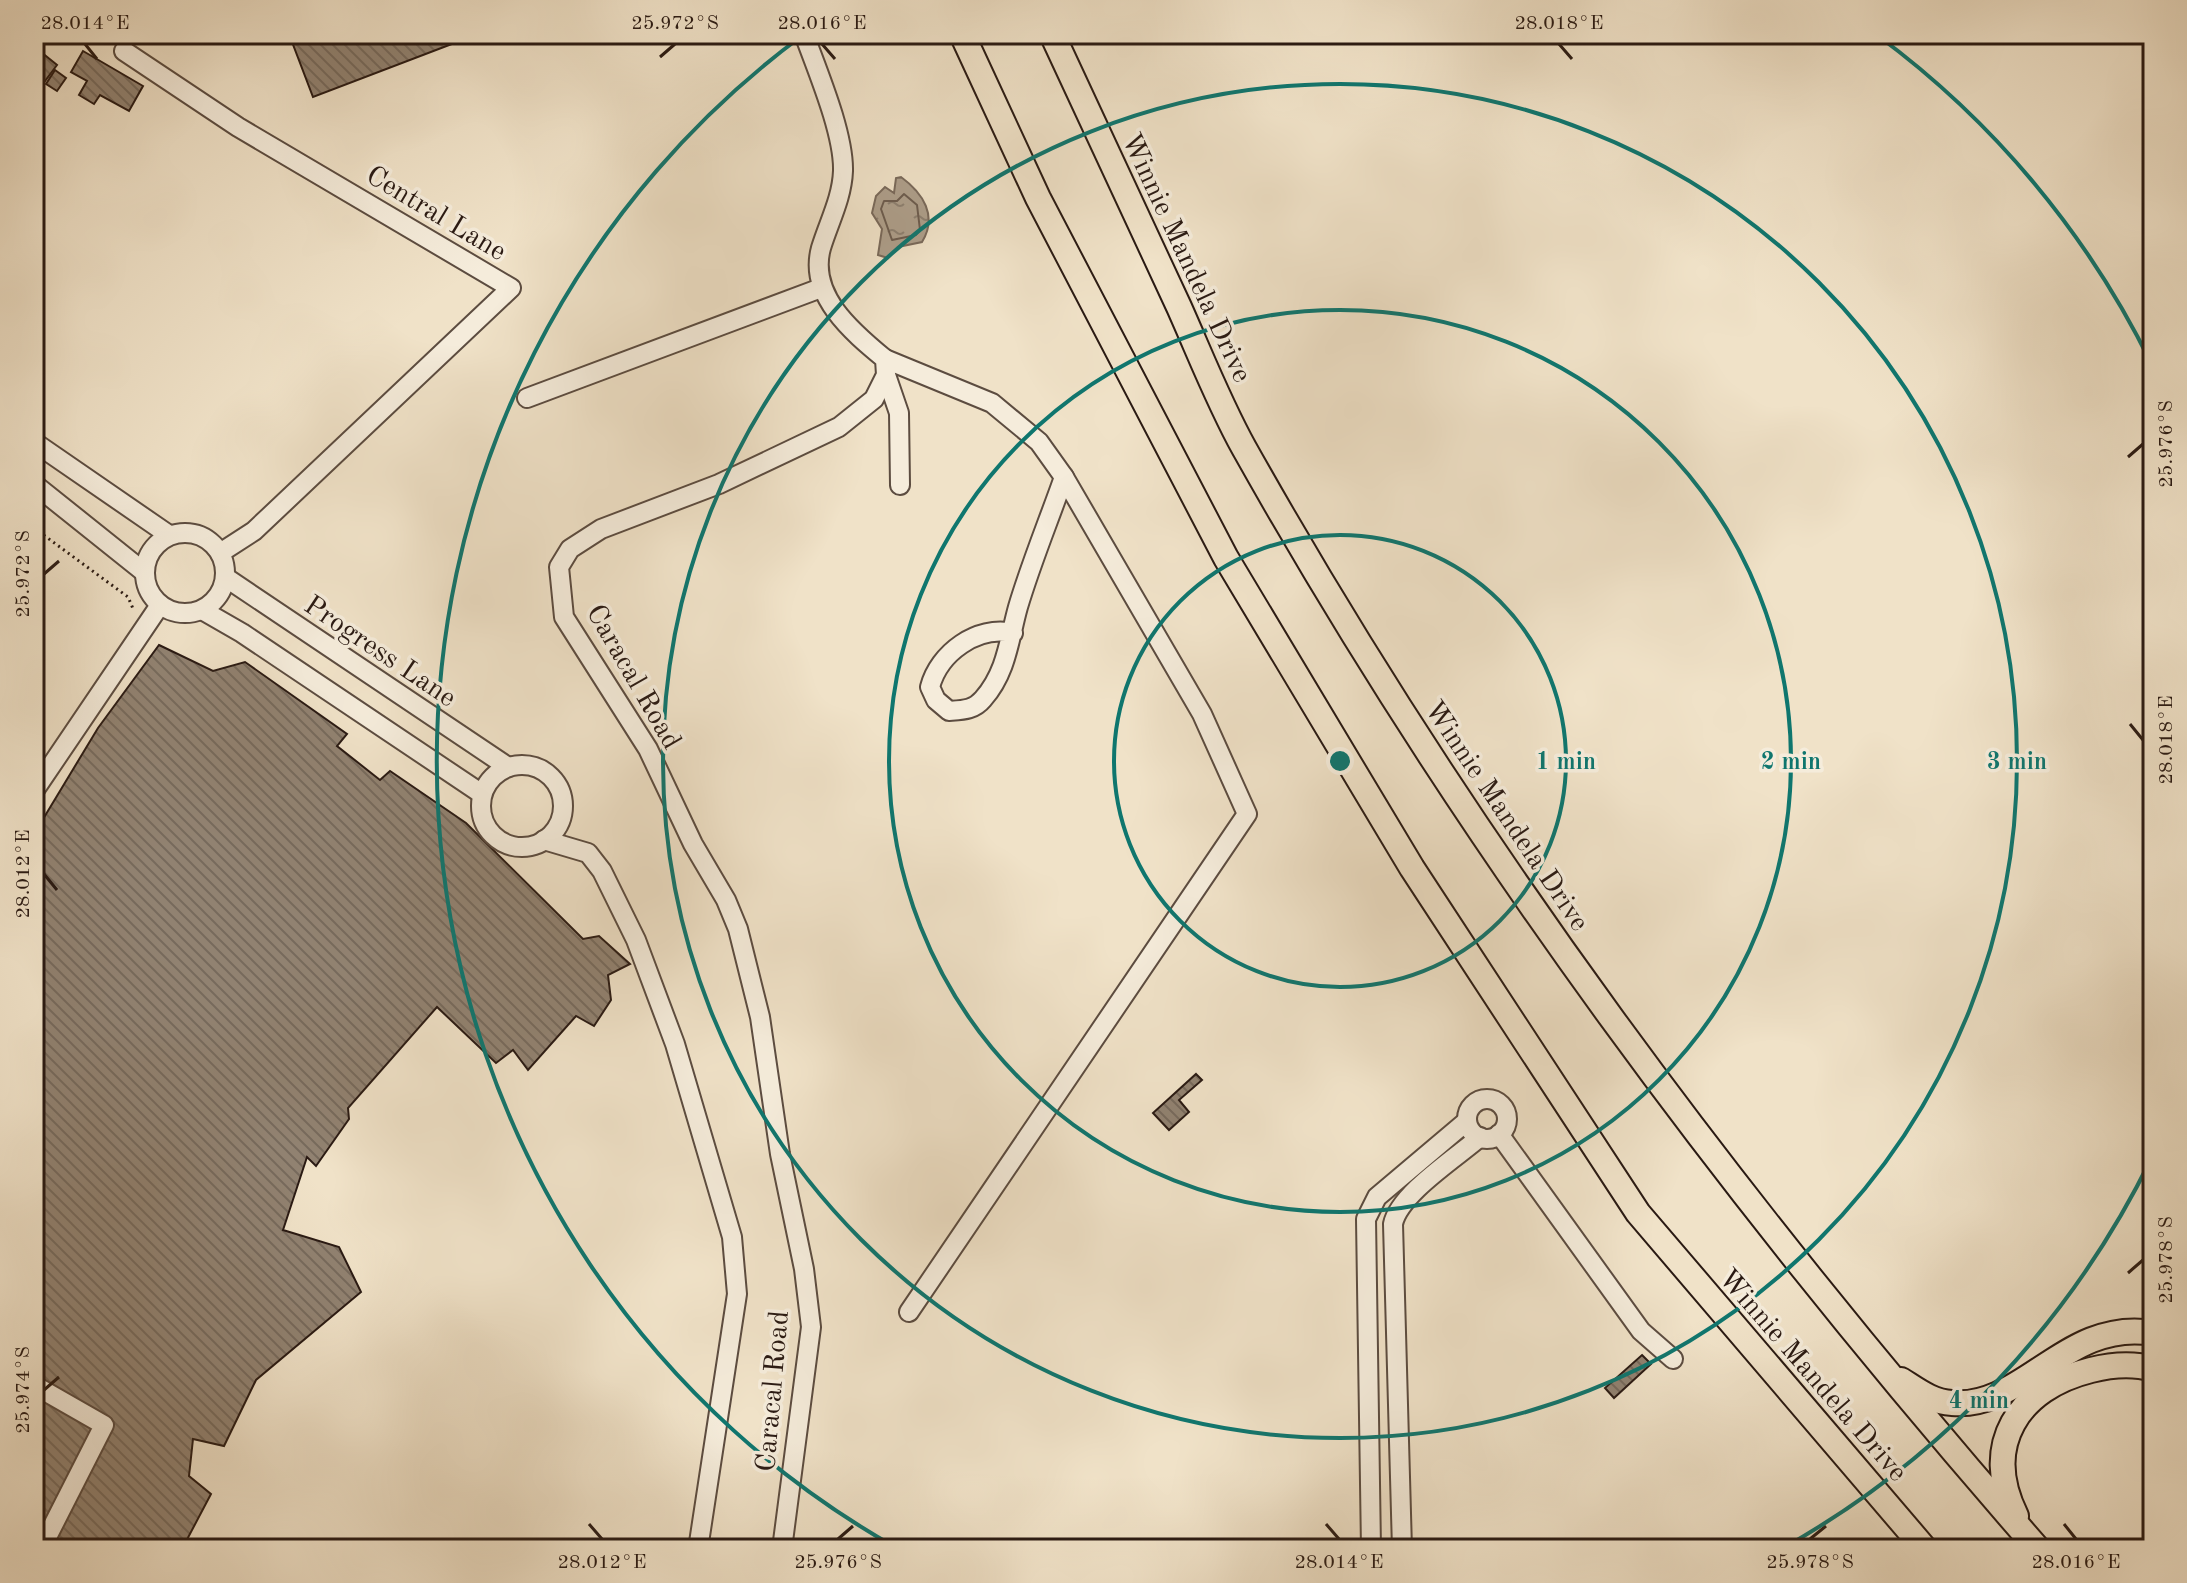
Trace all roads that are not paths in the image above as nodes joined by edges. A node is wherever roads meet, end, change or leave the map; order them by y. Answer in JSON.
{"nodes":[{"id":1,"x":804,"y":34,"type":"edge"},
{"id":2,"x":962,"y":34,"type":"edge"},
{"id":3,"x":1052,"y":34,"type":"edge"},
{"id":4,"x":124,"y":51,"type":"dead end"},
{"id":5,"x":821,"y":288,"type":"junction"},
{"id":6,"x":885,"y":367,"type":"junction"},
{"id":7,"x":527,"y":398,"type":"dead end"},
{"id":8,"x":34,"y":442,"type":"edge"},
{"id":9,"x":1064,"y":477,"type":"junction"},
{"id":10,"x":34,"y":484,"type":"edge"},
{"id":11,"x":900,"y":485,"type":"dead end"},
{"id":12,"x":169,"y":535,"type":"junction"},
{"id":13,"x":220,"y":553,"type":"junction"},
{"id":14,"x":144,"y":572,"type":"junction"},
{"id":15,"x":225,"y":577,"type":"junction"},
{"id":16,"x":160,"y":605,"type":"junction"},
{"id":17,"x":202,"y":610,"type":"junction"},
{"id":18,"x":1013,"y":633,"type":"junction"},
{"id":19,"x":508,"y":767,"type":"junction"},
{"id":20,"x":34,"y":791,"type":"edge"},
{"id":21,"x":482,"y":794,"type":"junction"},
{"id":22,"x":544,"y":840,"type":"junction"},
{"id":23,"x":1467,"y":1121,"type":"junction"},
{"id":24,"x":1489,"y":1136,"type":"junction"},
{"id":25,"x":909,"y":1312,"type":"dead end"},
{"id":26,"x":2153,"y":1333,"type":"edge"},
{"id":27,"x":1673,"y":1359,"type":"dead end"},
{"id":28,"x":1882,"y":1369,"type":"junction"},
{"id":29,"x":2153,"y":1369,"type":"edge"},
{"id":30,"x":34,"y":1385,"type":"edge"},
{"id":31,"x":1894,"y":1513,"type":"junction"},
{"id":32,"x":2032,"y":1543,"type":"edge"},
{"id":33,"x":41,"y":1549,"type":"edge"},
{"id":34,"x":698,"y":1549,"type":"edge"},
{"id":35,"x":782,"y":1549,"type":"edge"},
{"id":36,"x":1371,"y":1549,"type":"edge"},
{"id":37,"x":1402,"y":1549,"type":"edge"},
{"id":38,"x":1916,"y":1549,"type":"edge"},
{"id":39,"x":1925,"y":1549,"type":"edge"}],
"edges":[{"from":1,"to":5,"type":"street"},
{"from":2,"to":31,"type":"main road","name":"Winnie Mandela Drive"},
{"from":3,"to":28,"type":"main road","name":"Winnie Mandela Drive"},
{"from":4,"to":13,"type":"street","name":"Central Lane"},
{"from":5,"to":6,"type":"street"},
{"from":5,"to":7,"type":"street"},
{"from":6,"to":9,"type":"street"},
{"from":6,"to":11,"type":"street"},
{"from":6,"to":35,"type":"street","name":"Caracal Road"},
{"from":8,"to":12,"type":"street"},
{"from":9,"to":18,"type":"street"},
{"from":9,"to":25,"type":"street"},
{"from":10,"to":14,"type":"street"},
{"from":12,"to":13,"type":"street"},
{"from":12,"to":14,"type":"street"},
{"from":13,"to":15,"type":"street"},
{"from":14,"to":16,"type":"street"},
{"from":15,"to":17,"type":"street"},
{"from":15,"to":19,"type":"street","name":"Progress Lane"},
{"from":16,"to":17,"type":"street"},
{"from":16,"to":20,"type":"street"},
{"from":17,"to":21,"type":"street"},
{"from":18,"to":18,"type":"street"},
{"from":19,"to":21,"type":"street"},
{"from":19,"to":22,"type":"street"},
{"from":21,"to":22,"type":"street"},
{"from":22,"to":34,"type":"street","name":"Caracal Road"},
{"from":23,"to":24,"type":"street"},
{"from":23,"to":24,"type":"street"},
{"from":23,"to":36,"type":"street"},
{"from":24,"to":27,"type":"street"},
{"from":24,"to":37,"type":"street"},
{"from":26,"to":28,"type":"main road"},
{"from":28,"to":32,"type":"main road","name":"Winnie Mandela Drive"},
{"from":29,"to":32,"type":"main road"},
{"from":30,"to":33,"type":"street"},
{"from":31,"to":38,"type":"main road"},
{"from":31,"to":39,"type":"main road","name":"Winnie Mandela Drive"}]}
